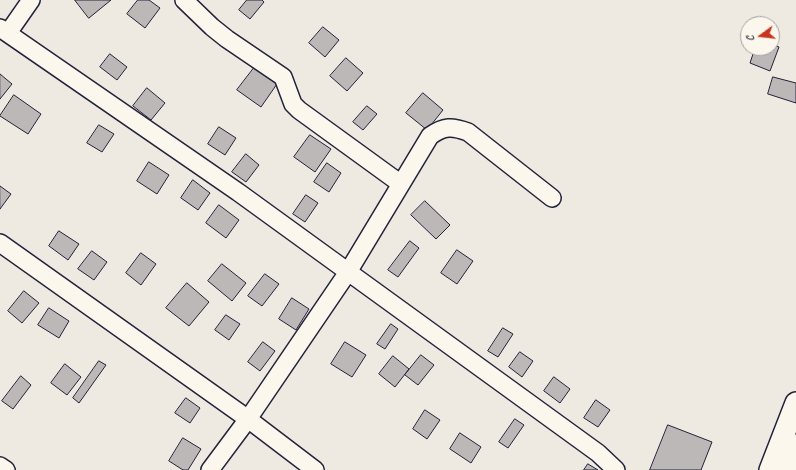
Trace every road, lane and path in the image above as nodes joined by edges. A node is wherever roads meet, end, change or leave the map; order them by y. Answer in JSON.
{"nodes":[{"id":1,"x":31,"y":0,"type":"edge"},
{"id":2,"x":184,"y":0,"type":"edge"},
{"id":3,"x":4,"y":30,"type":"edge"},
{"id":4,"x":401,"y":184,"type":"junction"},
{"id":5,"x":552,"y":198,"type":"dead end"},
{"id":6,"x":0,"y":242,"type":"edge"},
{"id":7,"x":348,"y":272,"type":"junction"},
{"id":8,"x":796,"y":403,"type":"edge"},
{"id":9,"x":248,"y":419,"type":"junction"},
{"id":10,"x":796,"y":445,"type":"edge"},
{"id":11,"x":0,"y":466,"type":"edge"},
{"id":12,"x":6,"y":470,"type":"edge"},
{"id":13,"x":210,"y":470,"type":"edge"},
{"id":14,"x":315,"y":470,"type":"edge"},
{"id":15,"x":616,"y":470,"type":"edge"},
{"id":16,"x":770,"y":470,"type":"edge"},
{"id":17,"x":786,"y":470,"type":"edge"}],
"edges":[{"from":1,"to":3,"type":"street"},
{"from":2,"to":4,"type":"street"},
{"from":3,"to":7,"type":"street"},
{"from":4,"to":5,"type":"street"},
{"from":4,"to":7,"type":"street"},
{"from":6,"to":9,"type":"street"},
{"from":7,"to":9,"type":"street"},
{"from":7,"to":15,"type":"street"},
{"from":8,"to":16,"type":"main road"},
{"from":9,"to":13,"type":"street"},
{"from":9,"to":14,"type":"street"},
{"from":10,"to":17,"type":"main road"},
{"from":11,"to":12,"type":"street"}]}
